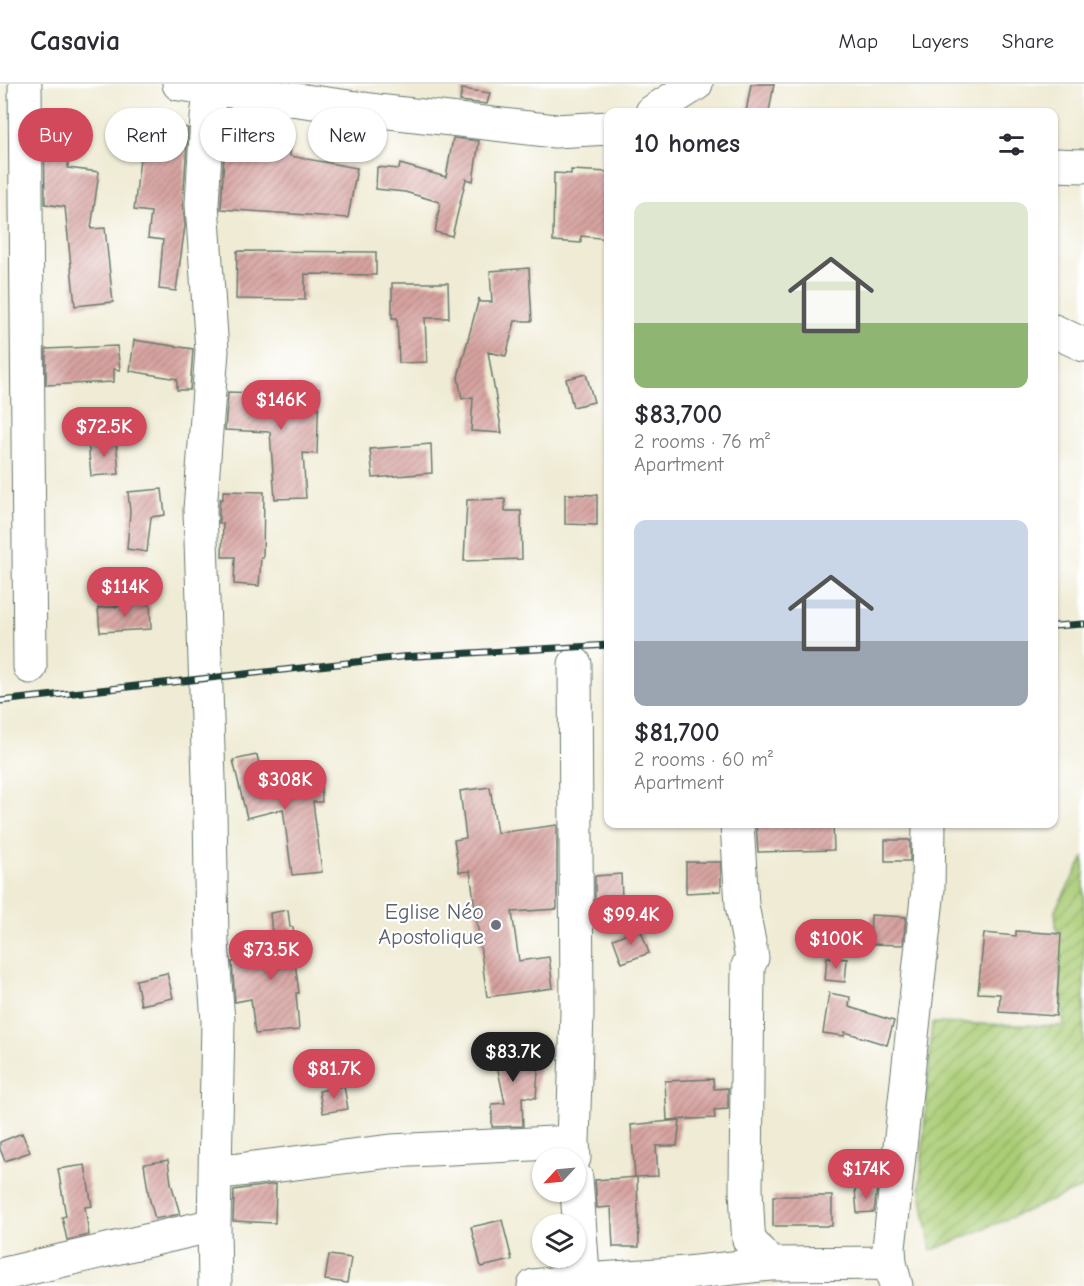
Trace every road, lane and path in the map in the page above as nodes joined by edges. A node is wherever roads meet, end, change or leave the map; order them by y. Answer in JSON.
{"nodes":[{"id":1,"x":25,"y":84,"type":"edge"},
{"id":2,"x":179,"y":84,"type":"edge"},
{"id":3,"x":696,"y":84,"type":"edge"},
{"id":4,"x":211,"y":86,"type":"edge"},
{"id":5,"x":658,"y":108,"type":"edge"},
{"id":6,"x":604,"y":128,"type":"edge"},
{"id":7,"x":1058,"y":165,"type":"edge"},
{"id":8,"x":1084,"y":166,"type":"edge"},
{"id":9,"x":1058,"y":333,"type":"edge"},
{"id":10,"x":1084,"y":345,"type":"edge"},
{"id":11,"x":575,"y":664,"type":"dead end"},
{"id":12,"x":30,"y":667,"type":"dead end"},
{"id":13,"x":737,"y":828,"type":"edge"},
{"id":14,"x":928,"y":828,"type":"edge"},
{"id":15,"x":574,"y":1148,"type":"edge"},
{"id":16,"x":532,"y":1150,"type":"edge"},
{"id":17,"x":215,"y":1173,"type":"junction"},
{"id":18,"x":578,"y":1202,"type":"edge"},
{"id":19,"x":214,"y":1225,"type":"junction"},
{"id":20,"x":770,"y":1264,"type":"junction"},
{"id":21,"x":0,"y":1275,"type":"edge"},
{"id":22,"x":893,"y":1275,"type":"edge"},
{"id":23,"x":584,"y":1283,"type":"edge"},
{"id":24,"x":215,"y":1286,"type":"edge"},
{"id":25,"x":534,"y":1286,"type":"edge"}],
"edges":[{"from":1,"to":12,"type":"street"},
{"from":2,"to":4,"type":"street"},
{"from":3,"to":5,"type":"street"},
{"from":4,"to":6,"type":"street"},
{"from":4,"to":17,"type":"street"},
{"from":7,"to":8,"type":"street"},
{"from":9,"to":10,"type":"street"},
{"from":11,"to":15,"type":"street"},
{"from":13,"to":20,"type":"street"},
{"from":14,"to":22,"type":"street"},
{"from":16,"to":17,"type":"street"},
{"from":17,"to":19,"type":"street"},
{"from":18,"to":23,"type":"street"},
{"from":19,"to":21,"type":"street"},
{"from":19,"to":24,"type":"street"},
{"from":20,"to":22,"type":"street"},
{"from":20,"to":23,"type":"street"},
{"from":23,"to":25,"type":"street"}]}
